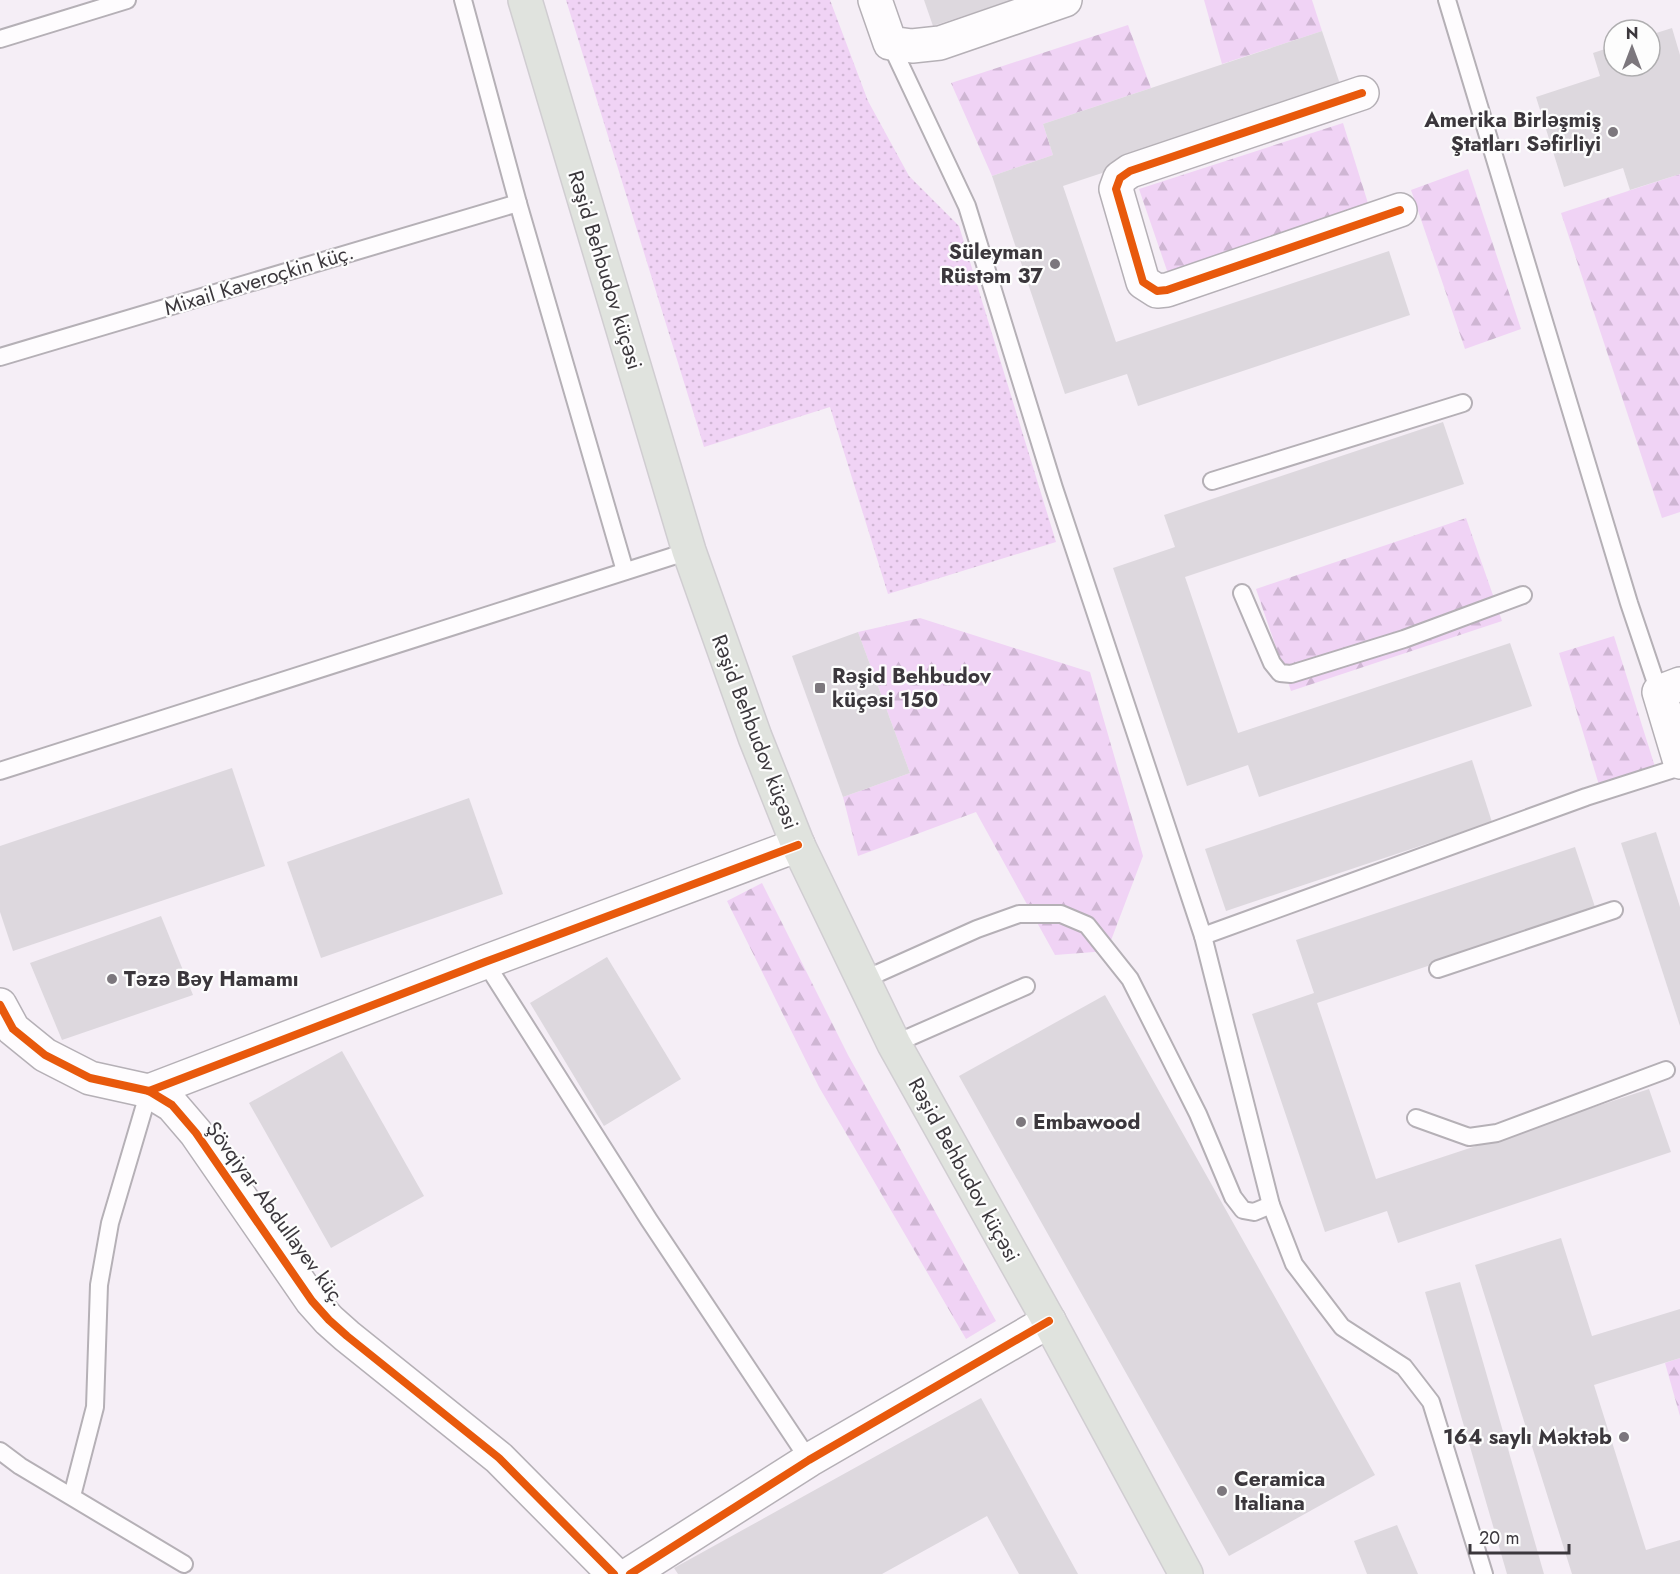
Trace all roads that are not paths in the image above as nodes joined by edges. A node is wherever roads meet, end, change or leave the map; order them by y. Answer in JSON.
{"nodes":[{"id":1,"x":127,"y":0,"type":"edge"},
{"id":2,"x":463,"y":0,"type":"edge"},
{"id":3,"x":525,"y":0,"type":"edge"},
{"id":4,"x":875,"y":0,"type":"edge"},
{"id":5,"x":1065,"y":0,"type":"edge"},
{"id":6,"x":1447,"y":0,"type":"edge"},
{"id":7,"x":0,"y":39,"type":"edge"},
{"id":8,"x":890,"y":43,"type":"junction"},
{"id":9,"x":1362,"y":93,"type":"dead end"},
{"id":10,"x":518,"y":202,"type":"junction"},
{"id":11,"x":1400,"y":210,"type":"dead end"},
{"id":12,"x":0,"y":357,"type":"edge"},
{"id":13,"x":1463,"y":403,"type":"dead end"},
{"id":14,"x":1212,"y":480,"type":"dead end"},
{"id":15,"x":689,"y":550,"type":"junction"},
{"id":16,"x":624,"y":571,"type":"junction"},
{"id":17,"x":1242,"y":593,"type":"dead end"},
{"id":18,"x":1523,"y":596,"type":"dead end"},
{"id":19,"x":1669,"y":688,"type":"edge"},
{"id":20,"x":1680,"y":762,"type":"edge"},
{"id":21,"x":1680,"y":767,"type":"edge"},
{"id":22,"x":0,"y":771,"type":"edge"},
{"id":23,"x":798,"y":845,"type":"junction"},
{"id":24,"x":1614,"y":910,"type":"dead end"},
{"id":25,"x":1203,"y":936,"type":"junction"},
{"id":26,"x":485,"y":962,"type":"junction"},
{"id":27,"x":1438,"y":969,"type":"dead end"},
{"id":28,"x":863,"y":980,"type":"junction"},
{"id":29,"x":1026,"y":986,"type":"dead end"},
{"id":30,"x":0,"y":1005,"type":"edge"},
{"id":31,"x":894,"y":1044,"type":"junction"},
{"id":32,"x":1666,"y":1070,"type":"dead end"},
{"id":33,"x":149,"y":1091,"type":"junction"},
{"id":34,"x":1416,"y":1118,"type":"dead end"},
{"id":35,"x":1272,"y":1204,"type":"junction"},
{"id":36,"x":1049,"y":1321,"type":"junction"},
{"id":37,"x":0,"y":1451,"type":"edge"},
{"id":38,"x":809,"y":1460,"type":"junction"},
{"id":39,"x":72,"y":1496,"type":"junction"},
{"id":40,"x":184,"y":1564,"type":"dead end"},
{"id":41,"x":614,"y":1574,"type":"edge"},
{"id":42,"x":630,"y":1574,"type":"edge"},
{"id":43,"x":1186,"y":1574,"type":"edge"},
{"id":44,"x":1484,"y":1574,"type":"edge"}],
"edges":[{"from":1,"to":7,"type":"lane"},
{"from":2,"to":10,"type":"lane"},
{"from":3,"to":15,"type":"main road","name":"Rəşid Behbudov küçəsi"},
{"from":4,"to":8,"type":"street"},
{"from":5,"to":8,"type":"street"},
{"from":6,"to":19,"type":"lane"},
{"from":8,"to":25,"type":"lane"},
{"from":9,"to":11,"type":"street"},
{"from":10,"to":12,"type":"lane","name":"Mixail Kaveroçkin küç."},
{"from":10,"to":16,"type":"lane"},
{"from":13,"to":14,"type":"lane"},
{"from":15,"to":16,"type":"lane"},
{"from":15,"to":23,"type":"main road","name":"Rəşid Behbudov küçəsi"},
{"from":16,"to":22,"type":"lane"},
{"from":17,"to":18,"type":"lane"},
{"from":19,"to":20,"type":"street"},
{"from":21,"to":25,"type":"lane"},
{"from":23,"to":26,"type":"street"},
{"from":23,"to":28,"type":"main road","name":"Rəşid Behbudov küçəsi"},
{"from":24,"to":27,"type":"lane"},
{"from":25,"to":35,"type":"lane"},
{"from":26,"to":33,"type":"street"},
{"from":26,"to":38,"type":"lane"},
{"from":28,"to":31,"type":"main road","name":"Rəşid Behbudov küçəsi"},
{"from":28,"to":35,"type":"lane"},
{"from":29,"to":31,"type":"lane"},
{"from":30,"to":33,"type":"street","name":"Şövqiyar Abdullayev küç."},
{"from":31,"to":36,"type":"main road","name":"Rəşid Behbudov küçəsi"},
{"from":32,"to":34,"type":"lane"},
{"from":33,"to":39,"type":"lane"},
{"from":33,"to":41,"type":"street","name":"Şövqiyar Abdullayev küç."},
{"from":35,"to":44,"type":"lane"},
{"from":36,"to":38,"type":"street"},
{"from":36,"to":43,"type":"main road","name":"Rəşid Behbudov küçəsi"},
{"from":37,"to":39,"type":"lane"},
{"from":38,"to":42,"type":"street"},
{"from":39,"to":40,"type":"lane"}]}
